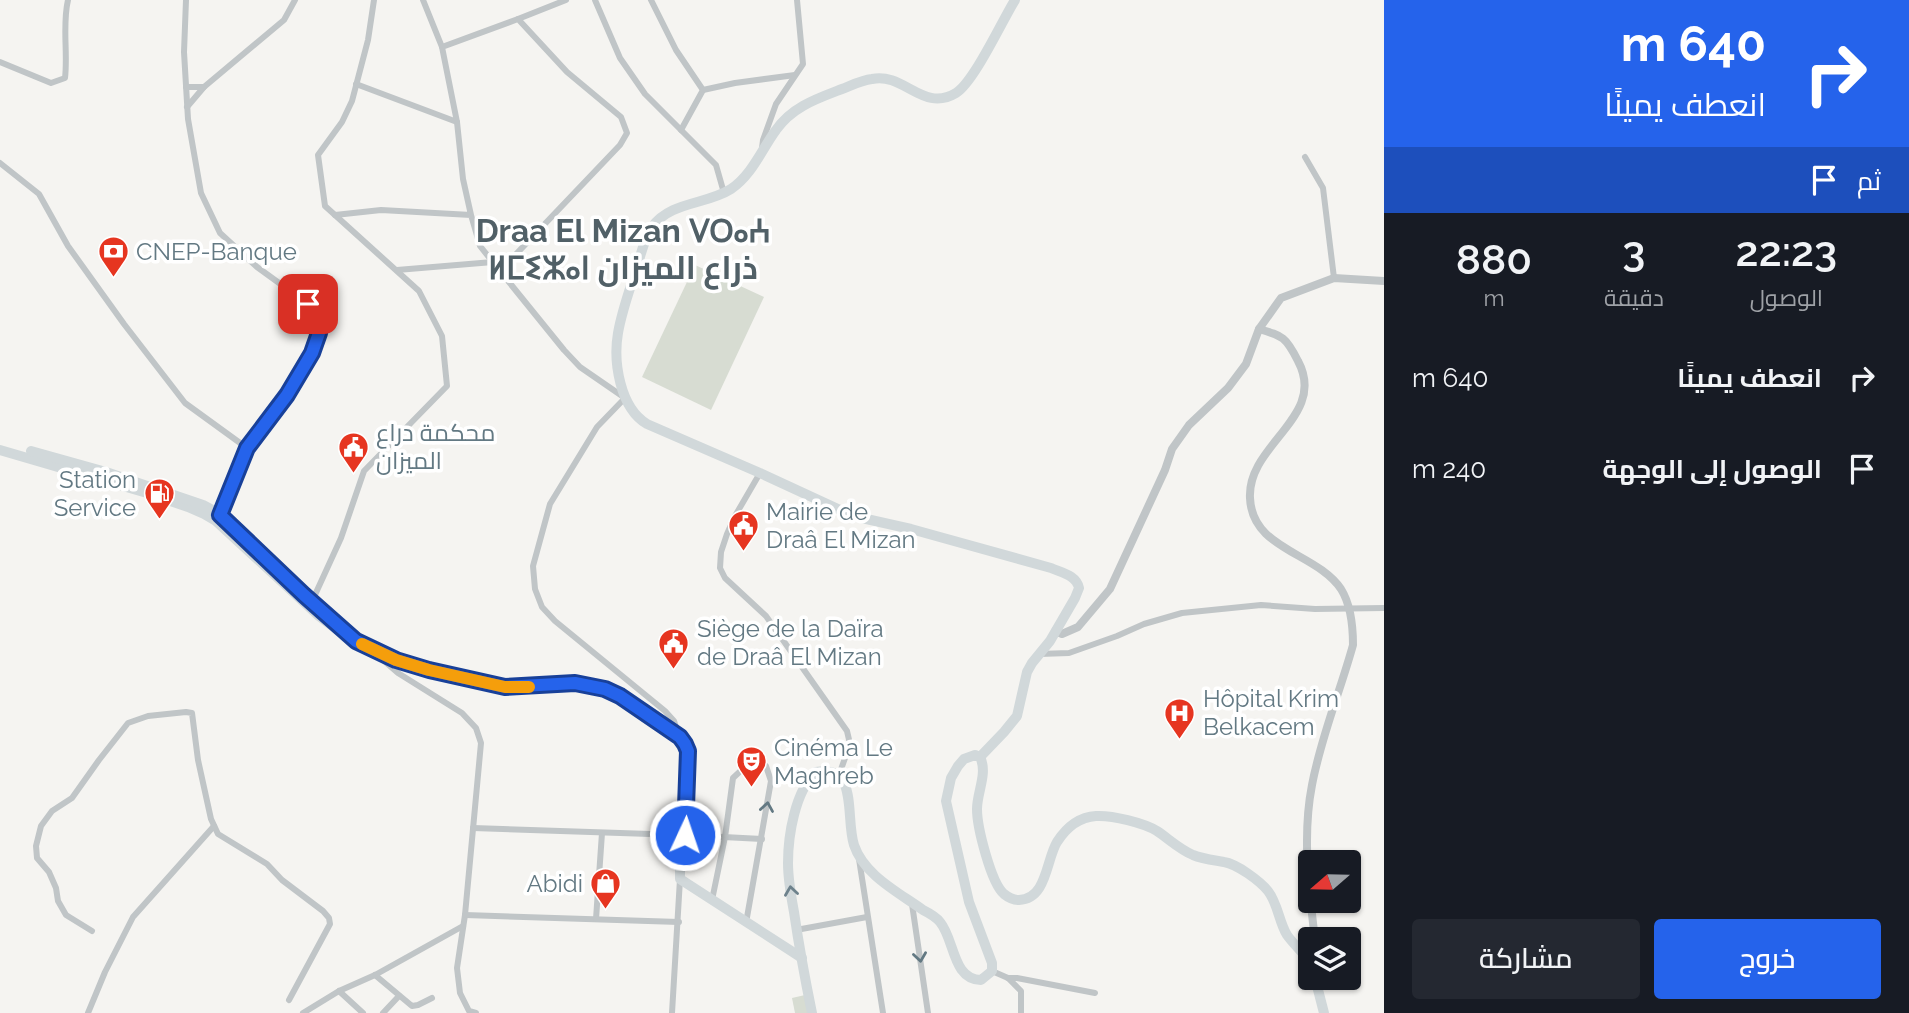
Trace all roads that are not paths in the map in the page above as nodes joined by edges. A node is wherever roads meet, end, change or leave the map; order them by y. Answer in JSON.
{"nodes":[{"id":1,"x":68,"y":0,"type":"edge"},
{"id":2,"x":186,"y":0,"type":"edge"},
{"id":3,"x":295,"y":0,"type":"edge"},
{"id":4,"x":374,"y":0,"type":"edge"},
{"id":5,"x":423,"y":0,"type":"edge"},
{"id":6,"x":566,"y":0,"type":"edge"},
{"id":7,"x":595,"y":0,"type":"edge"},
{"id":8,"x":651,"y":0,"type":"edge"},
{"id":9,"x":797,"y":0,"type":"edge"},
{"id":10,"x":1015,"y":0,"type":"edge"},
{"id":11,"x":518,"y":19,"type":"junction"},
{"id":12,"x":442,"y":47,"type":"junction"},
{"id":13,"x":0,"y":62,"type":"edge"},
{"id":14,"x":795,"y":75,"type":"junction"},
{"id":15,"x":356,"y":84,"type":"junction"},
{"id":16,"x":204,"y":87,"type":"junction"},
{"id":17,"x":186,"y":88,"type":"junction"},
{"id":18,"x":703,"y":90,"type":"junction"},
{"id":19,"x":187,"y":107,"type":"junction"},
{"id":20,"x":457,"y":122,"type":"junction"},
{"id":21,"x":681,"y":130,"type":"junction"},
{"id":22,"x":761,"y":154,"type":"junction"},
{"id":23,"x":1305,"y":157,"type":"dead end"},
{"id":24,"x":0,"y":163,"type":"edge"},
{"id":25,"x":724,"y":193,"type":"junction"},
{"id":26,"x":335,"y":215,"type":"junction"},
{"id":27,"x":471,"y":215,"type":"junction"},
{"id":28,"x":493,"y":262,"type":"junction"},
{"id":29,"x":396,"y":270,"type":"junction"},
{"id":30,"x":500,"y":271,"type":"junction"},
{"id":31,"x":1334,"y":278,"type":"junction"},
{"id":32,"x":1384,"y":281,"type":"edge"},
{"id":33,"x":1259,"y":329,"type":"junction"},
{"id":34,"x":625,"y":398,"type":"junction"},
{"id":35,"x":0,"y":442,"type":"edge"},
{"id":36,"x":247,"y":448,"type":"junction"},
{"id":37,"x":0,"y":450,"type":"edge"},
{"id":38,"x":760,"y":473,"type":"junction"},
{"id":39,"x":220,"y":515,"type":"junction"},
{"id":40,"x":311,"y":605,"type":"junction"},
{"id":41,"x":1348,"y":607,"type":"junction"},
{"id":42,"x":1384,"y":608,"type":"edge"},
{"id":43,"x":1055,"y":631,"type":"junction"},
{"id":44,"x":361,"y":643,"type":"junction"},
{"id":45,"x":1039,"y":654,"type":"junction"},
{"id":46,"x":680,"y":737,"type":"junction"},
{"id":47,"x":980,"y":757,"type":"junction"},
{"id":48,"x":839,"y":775,"type":"junction"},
{"id":49,"x":214,"y":826,"type":"junction"},
{"id":50,"x":473,"y":828,"type":"junction"},
{"id":51,"x":602,"y":833,"type":"junction"},
{"id":52,"x":682,"y":835,"type":"junction"},
{"id":53,"x":724,"y":837,"type":"junction"},
{"id":54,"x":762,"y":839,"type":"junction"},
{"id":55,"x":858,"y":854,"type":"junction"},
{"id":56,"x":680,"y":879,"type":"junction"},
{"id":57,"x":712,"y":900,"type":"junction"},
{"id":58,"x":912,"y":902,"type":"junction"},
{"id":59,"x":465,"y":915,"type":"junction"},
{"id":60,"x":867,"y":917,"type":"junction"},
{"id":61,"x":596,"y":919,"type":"junction"},
{"id":62,"x":679,"y":922,"type":"junction"},
{"id":63,"x":746,"y":923,"type":"junction"},
{"id":64,"x":463,"y":926,"type":"junction"},
{"id":65,"x":1314,"y":927,"type":"edge"},
{"id":66,"x":796,"y":930,"type":"junction"},
{"id":67,"x":92,"y":931,"type":"dead end"},
{"id":68,"x":1298,"y":948,"type":"edge"},
{"id":69,"x":802,"y":958,"type":"junction"},
{"id":70,"x":992,"y":971,"type":"junction"},
{"id":71,"x":375,"y":975,"type":"junction"},
{"id":72,"x":1008,"y":978,"type":"junction"},
{"id":73,"x":1318,"y":990,"type":"edge"},
{"id":74,"x":339,"y":991,"type":"junction"},
{"id":75,"x":1095,"y":993,"type":"dead end"},
{"id":76,"x":399,"y":996,"type":"junction"},
{"id":77,"x":432,"y":998,"type":"dead end"},
{"id":78,"x":289,"y":1000,"type":"dead end"},
{"id":79,"x":470,"y":1012,"type":"edge"},
{"id":80,"x":88,"y":1013,"type":"edge"},
{"id":81,"x":303,"y":1013,"type":"edge"},
{"id":82,"x":363,"y":1013,"type":"edge"},
{"id":83,"x":383,"y":1013,"type":"edge"},
{"id":84,"x":672,"y":1013,"type":"edge"},
{"id":85,"x":812,"y":1013,"type":"edge"},
{"id":86,"x":883,"y":1013,"type":"edge"},
{"id":87,"x":928,"y":1013,"type":"edge"},
{"id":88,"x":1021,"y":1013,"type":"edge"},
{"id":89,"x":1324,"y":1013,"type":"edge"}],
"edges":[{"from":1,"to":13,"type":"street"},
{"from":2,"to":17,"type":"street"},
{"from":3,"to":16,"type":"street"},
{"from":4,"to":15,"type":"street"},
{"from":5,"to":12,"type":"street"},
{"from":6,"to":11,"type":"street"},
{"from":7,"to":21,"type":"street"},
{"from":8,"to":18,"type":"street"},
{"from":9,"to":14,"type":"street"},
{"from":10,"to":22,"type":"main road"},
{"from":11,"to":12,"type":"street"},
{"from":11,"to":30,"type":"street"},
{"from":12,"to":20,"type":"street"},
{"from":14,"to":18,"type":"street"},
{"from":14,"to":22,"type":"street"},
{"from":15,"to":20,"type":"street"},
{"from":15,"to":26,"type":"street"},
{"from":16,"to":17,"type":"street"},
{"from":16,"to":19,"type":"street"},
{"from":17,"to":19,"type":"street"},
{"from":18,"to":21,"type":"street"},
{"from":19,"to":36,"type":"street"},
{"from":20,"to":27,"type":"street"},
{"from":21,"to":25,"type":"street"},
{"from":22,"to":25,"type":"main road"},
{"from":23,"to":31,"type":"street"},
{"from":24,"to":36,"type":"street"},
{"from":25,"to":34,"type":"main road"},
{"from":26,"to":27,"type":"street"},
{"from":26,"to":29,"type":"street"},
{"from":27,"to":28,"type":"street"},
{"from":28,"to":29,"type":"street"},
{"from":28,"to":30,"type":"street"},
{"from":29,"to":40,"type":"street"},
{"from":30,"to":34,"type":"street"},
{"from":31,"to":32,"type":"street"},
{"from":31,"to":33,"type":"street"},
{"from":33,"to":41,"type":"street"},
{"from":33,"to":43,"type":"street"},
{"from":34,"to":38,"type":"main road"},
{"from":34,"to":46,"type":"street"},
{"from":35,"to":39,"type":"main road"},
{"from":36,"to":39,"type":"street"},
{"from":37,"to":40,"type":"main road"},
{"from":38,"to":43,"type":"main road"},
{"from":38,"to":48,"type":"street"},
{"from":39,"to":40,"type":"main road"},
{"from":40,"to":44,"type":"main road"},
{"from":41,"to":42,"type":"street"},
{"from":41,"to":45,"type":"street"},
{"from":41,"to":65,"type":"street"},
{"from":43,"to":45,"type":"main road"},
{"from":44,"to":46,"type":"main road"},
{"from":44,"to":50,"type":"street"},
{"from":45,"to":47,"type":"main road"},
{"from":46,"to":52,"type":"main road"},
{"from":47,"to":68,"type":"main road"},
{"from":47,"to":70,"type":"main road"},
{"from":48,"to":55,"type":"main road"},
{"from":66,"to":48,"type":"main road","one_way":true},
{"from":49,"to":67,"type":"street"},
{"from":49,"to":78,"type":"street"},
{"from":49,"to":80,"type":"street"},
{"from":50,"to":51,"type":"street"},
{"from":50,"to":59,"type":"street"},
{"from":51,"to":52,"type":"street"},
{"from":51,"to":61,"type":"street"},
{"from":52,"to":53,"type":"street"},
{"from":52,"to":56,"type":"main road"},
{"from":53,"to":54,"type":"street"},
{"from":54,"to":53,"type":"street","one_way":true},
{"from":53,"to":57,"type":"street"},
{"from":54,"to":63,"type":"street"},
{"from":55,"to":58,"type":"main road"},
{"from":55,"to":60,"type":"street"},
{"from":56,"to":57,"type":"main road"},
{"from":56,"to":62,"type":"street"},
{"from":57,"to":63,"type":"main road"},
{"from":58,"to":70,"type":"main road"},
{"from":58,"to":87,"type":"street","one_way":true},
{"from":59,"to":61,"type":"street"},
{"from":59,"to":64,"type":"street"},
{"from":60,"to":66,"type":"street"},
{"from":60,"to":86,"type":"street"},
{"from":61,"to":62,"type":"street"},
{"from":62,"to":84,"type":"street"},
{"from":63,"to":69,"type":"main road"},
{"from":64,"to":71,"type":"street"},
{"from":64,"to":79,"type":"street"},
{"from":66,"to":69,"type":"main road"},
{"from":69,"to":85,"type":"main road"},
{"from":70,"to":72,"type":"street"},
{"from":71,"to":74,"type":"street"},
{"from":71,"to":76,"type":"street"},
{"from":72,"to":75,"type":"street"},
{"from":72,"to":88,"type":"street"},
{"from":73,"to":89,"type":"main road"},
{"from":74,"to":81,"type":"street"},
{"from":74,"to":82,"type":"street"},
{"from":76,"to":77,"type":"street"},
{"from":76,"to":83,"type":"street"}]}
